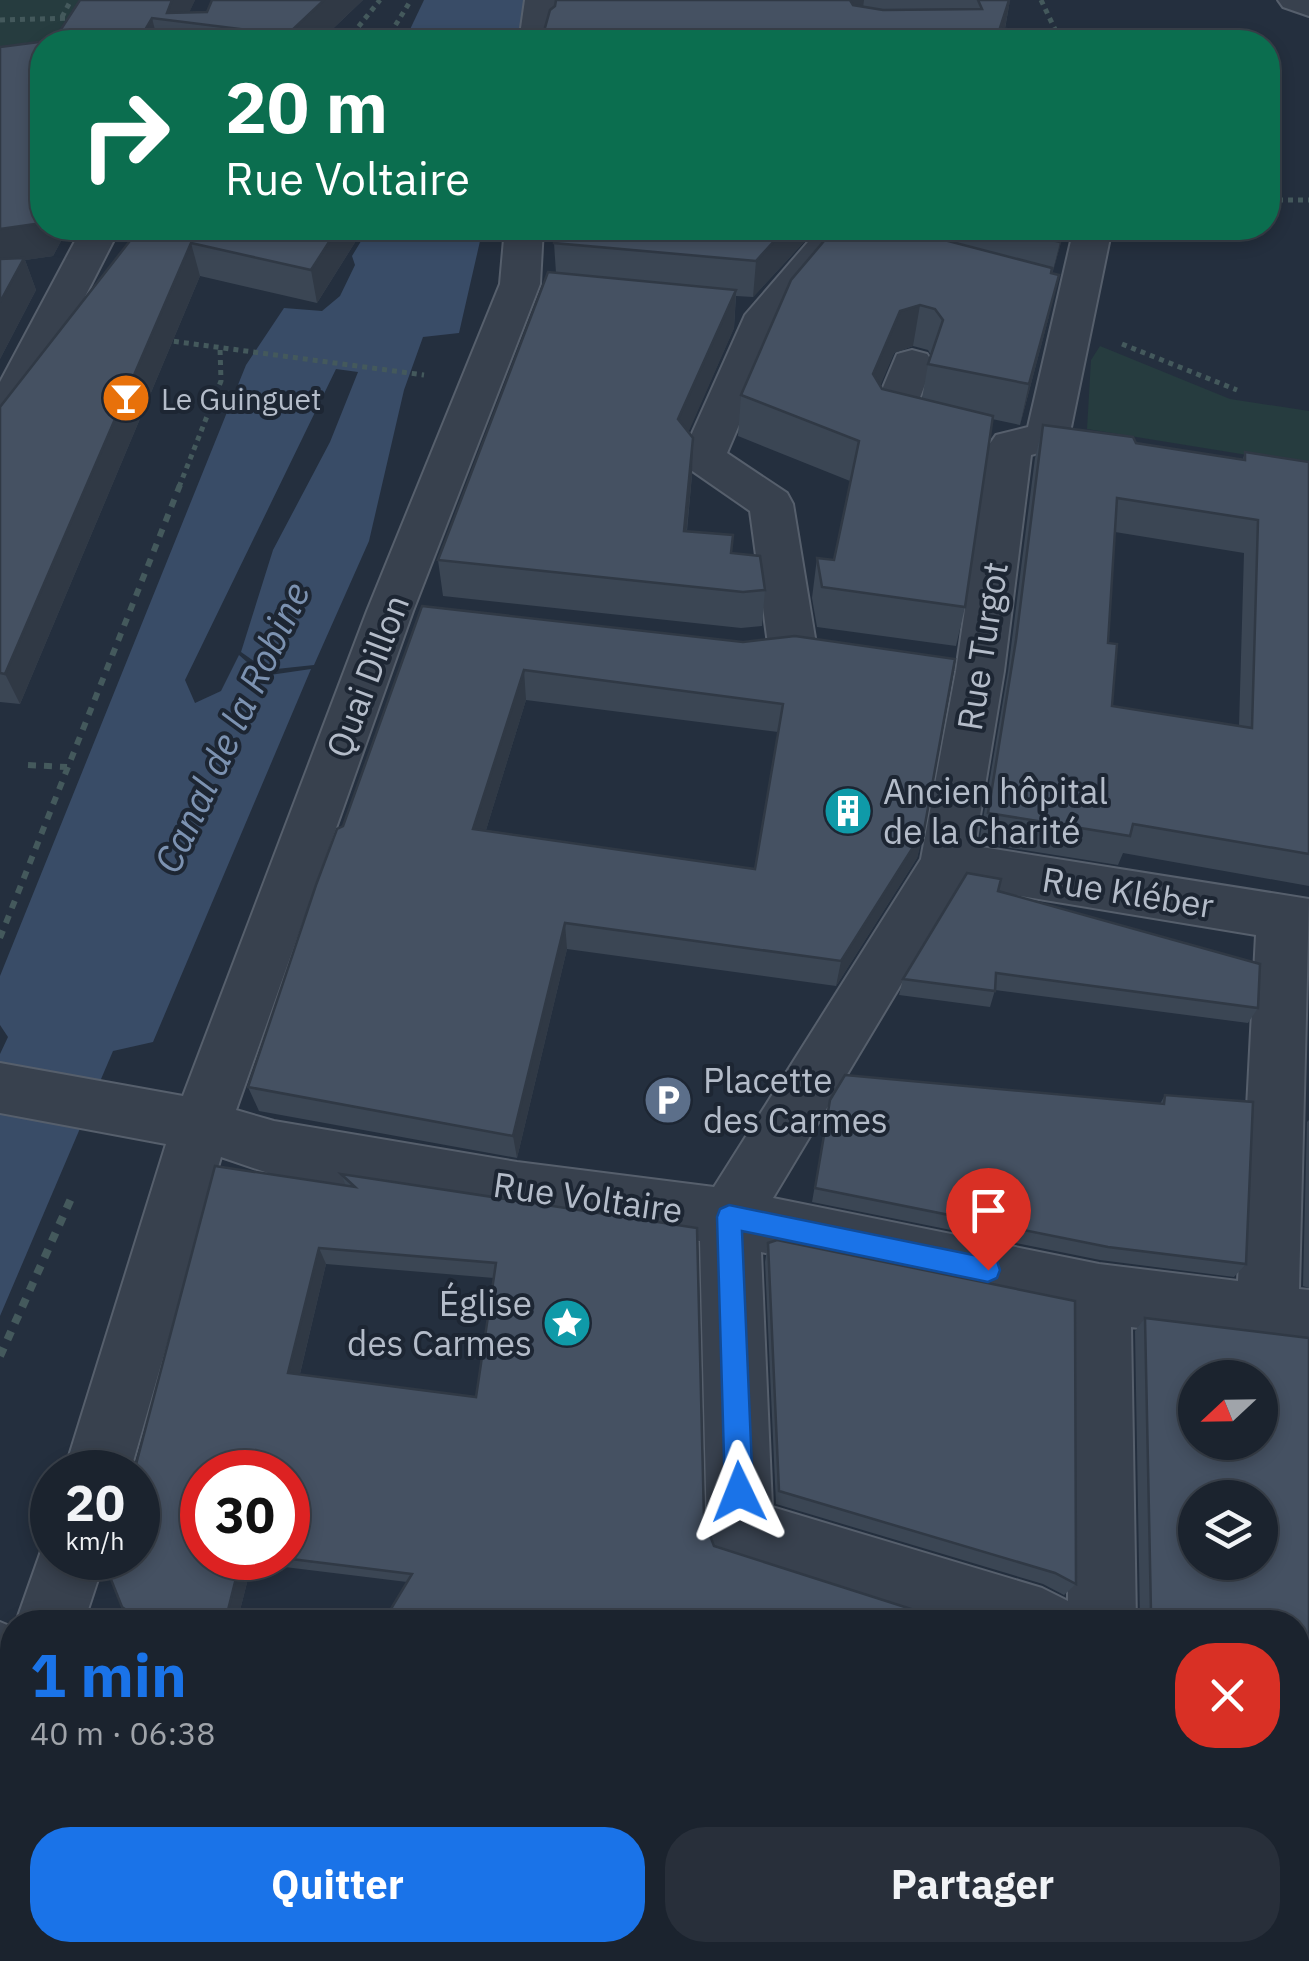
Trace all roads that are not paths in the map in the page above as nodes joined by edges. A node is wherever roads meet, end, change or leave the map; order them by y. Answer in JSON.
{"nodes":[{"id":1,"x":542,"y":0,"type":"edge"},
{"id":2,"x":1295,"y":0,"type":"edge"},
{"id":3,"x":1309,"y":6,"type":"edge"},
{"id":4,"x":538,"y":30,"type":"edge"},
{"id":5,"x":91,"y":240,"type":"edge"},
{"id":6,"x":526,"y":240,"type":"edge"},
{"id":7,"x":846,"y":240,"type":"edge"},
{"id":8,"x":1087,"y":240,"type":"edge"},
{"id":9,"x":912,"y":363,"type":"edge"},
{"id":10,"x":0,"y":422,"type":"edge"},
{"id":11,"x":1048,"y":442,"type":"junction"},
{"id":12,"x":741,"y":650,"type":"edge"},
{"id":13,"x":946,"y":863,"type":"junction"},
{"id":14,"x":1297,"y":919,"type":"edge"},
{"id":15,"x":0,"y":1088,"type":"edge"},
{"id":16,"x":201,"y":1125,"type":"junction"},
{"id":17,"x":729,"y":1217,"type":"junction"},
{"id":18,"x":1098,"y":1292,"type":"junction"},
{"id":19,"x":1288,"y":1316,"type":"edge"},
{"id":20,"x":104,"y":1450,"type":"edge"},
{"id":21,"x":64,"y":1580,"type":"edge"},
{"id":22,"x":54,"y":1610,"type":"edge"},
{"id":23,"x":1002,"y":1610,"type":"edge"},
{"id":24,"x":1102,"y":1610,"type":"edge"}],
"edges":[{"from":1,"to":4,"type":"street"},
{"from":2,"to":3,"type":"street"},
{"from":5,"to":10,"type":"street"},
{"from":6,"to":16,"type":"street","name":"Quai Dillon"},
{"from":7,"to":12,"type":"street"},
{"from":8,"to":11,"type":"street","name":"Rue Turgot"},
{"from":9,"to":11,"type":"street"},
{"from":11,"to":13,"type":"street","name":"Rue Turgot"},
{"from":13,"to":14,"type":"street","name":"Rue Kléber"},
{"from":13,"to":17,"type":"street","name":"Rue Turgot"},
{"from":14,"to":19,"type":"street"},
{"from":15,"to":16,"type":"street","name":"Rue Voltaire"},
{"from":16,"to":17,"type":"street","name":"Rue Voltaire"},
{"from":16,"to":20,"type":"street","name":"Quai Dillon"},
{"from":17,"to":18,"type":"street","name":"Rue Voltaire"},
{"from":17,"to":23,"type":"street"},
{"from":18,"to":19,"type":"street","name":"Rue Voltaire"},
{"from":18,"to":24,"type":"street"},
{"from":21,"to":22,"type":"street"}]}
